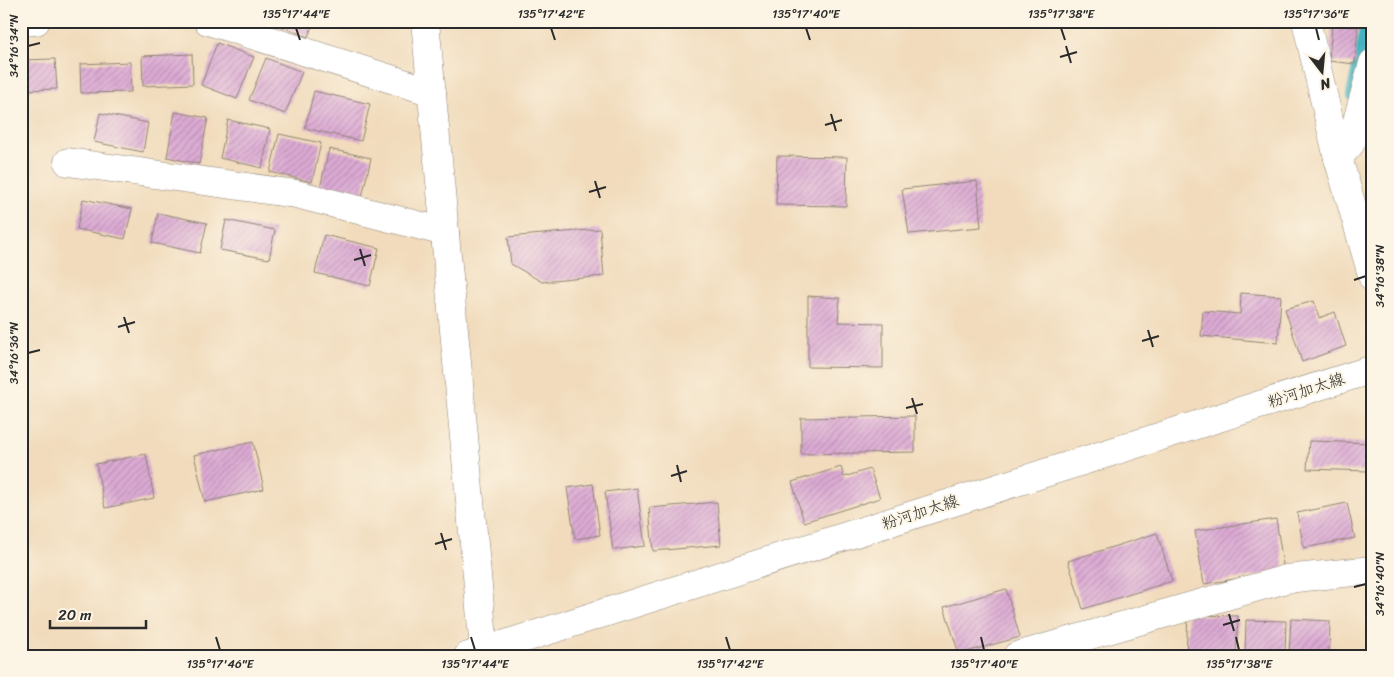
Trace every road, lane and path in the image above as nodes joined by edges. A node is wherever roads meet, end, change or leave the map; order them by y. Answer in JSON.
{"nodes":[{"id":1,"x":36,"y":21,"type":"edge"},
{"id":2,"x":208,"y":21,"type":"edge"},
{"id":3,"x":425,"y":21,"type":"edge"},
{"id":4,"x":1306,"y":21,"type":"edge"},
{"id":5,"x":21,"y":22,"type":"edge"},
{"id":6,"x":1373,"y":62,"type":"edge"},
{"id":7,"x":432,"y":92,"type":"junction"},
{"id":8,"x":1338,"y":158,"type":"junction"},
{"id":9,"x":68,"y":162,"type":"dead end"},
{"id":10,"x":444,"y":232,"type":"junction"},
{"id":11,"x":1373,"y":278,"type":"edge"},
{"id":12,"x":1373,"y":369,"type":"edge"},
{"id":13,"x":1373,"y":570,"type":"edge"},
{"id":14,"x":476,"y":653,"type":"edge"},
{"id":15,"x":1017,"y":656,"type":"edge"}],
"edges":[{"from":1,"to":5,"type":"street"},
{"from":2,"to":7,"type":"street"},
{"from":3,"to":7,"type":"street"},
{"from":4,"to":8,"type":"street"},
{"from":6,"to":8,"type":"street"},
{"from":7,"to":10,"type":"street"},
{"from":8,"to":11,"type":"street"},
{"from":9,"to":10,"type":"street"},
{"from":10,"to":14,"type":"street"},
{"from":12,"to":14,"type":"street","name":"粉河加太線"},
{"from":13,"to":15,"type":"street"}]}
